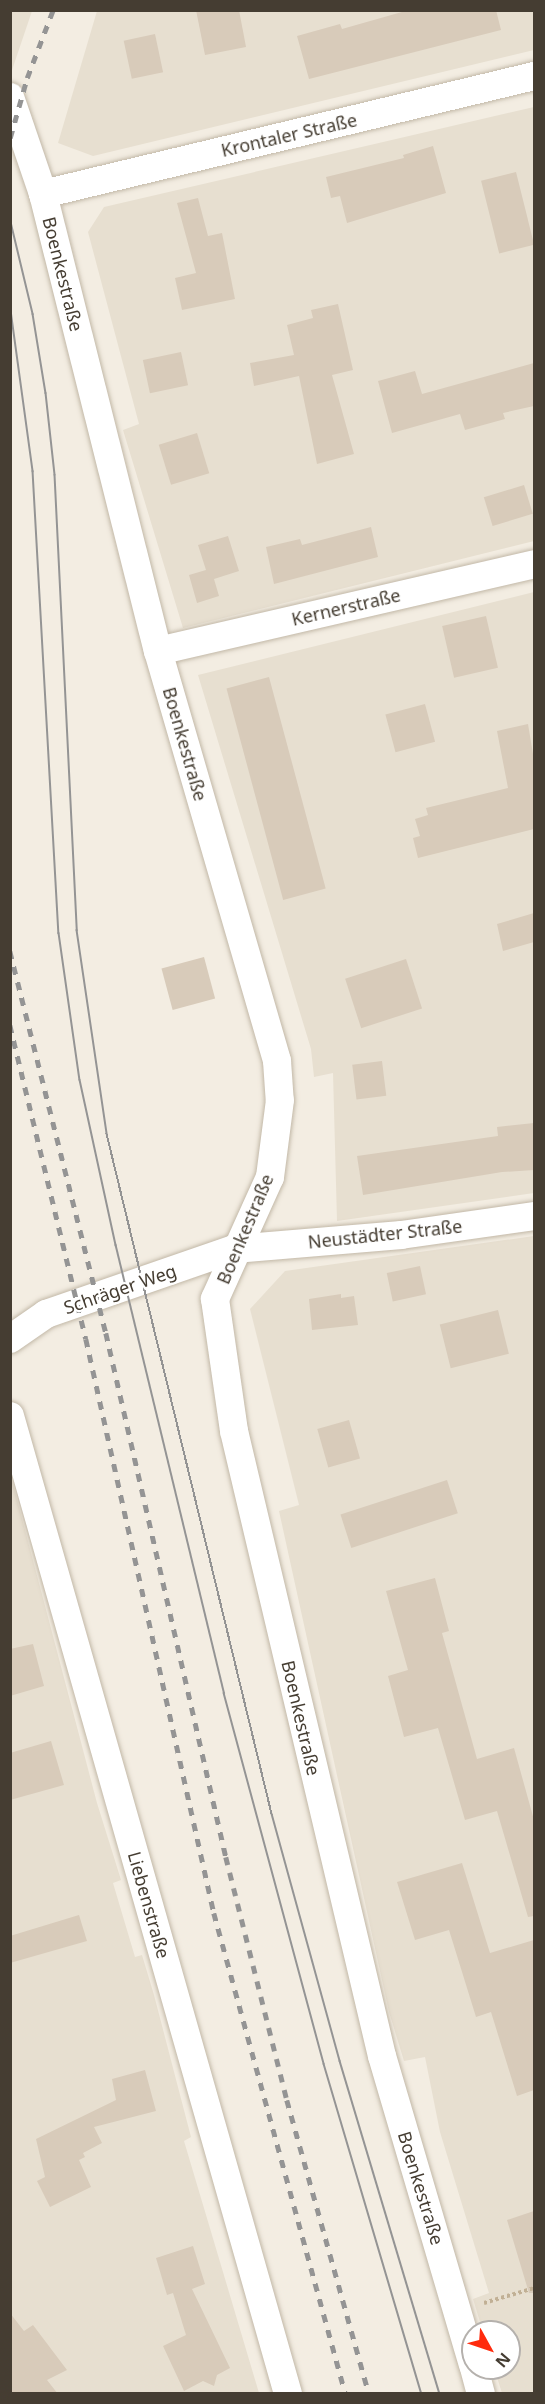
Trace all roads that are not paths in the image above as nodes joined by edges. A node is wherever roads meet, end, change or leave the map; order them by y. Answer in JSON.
{"nodes":[{"id":1,"x":534,"y":76,"type":"edge"},
{"id":2,"x":10,"y":97,"type":"edge"},
{"id":3,"x":43,"y":194,"type":"junction"},
{"id":4,"x":534,"y":564,"type":"edge"},
{"id":5,"x":158,"y":651,"type":"junction"},
{"id":6,"x":534,"y":1216,"type":"edge"},
{"id":7,"x":234,"y":1249,"type":"junction"},
{"id":8,"x":10,"y":1339,"type":"edge"},
{"id":9,"x":10,"y":1416,"type":"edge"},
{"id":10,"x":461,"y":2325,"type":"edge"},
{"id":11,"x":288,"y":2394,"type":"edge"}],
"edges":[{"from":1,"to":3,"type":"street","name":"Krontaler Straße"},
{"from":2,"to":3,"type":"street","name":"Boenkestraße"},
{"from":3,"to":5,"type":"street","name":"Boenkestraße"},
{"from":4,"to":5,"type":"street","name":"Kernerstraße"},
{"from":5,"to":7,"type":"street","name":"Boenkestraße"},
{"from":6,"to":7,"type":"street","name":"Neustädter Straße"},
{"from":7,"to":8,"type":"street","name":"Schräger Weg"},
{"from":7,"to":10,"type":"street","name":"Boenkestraße"},
{"from":9,"to":11,"type":"street","name":"Liebenstraße"}]}
